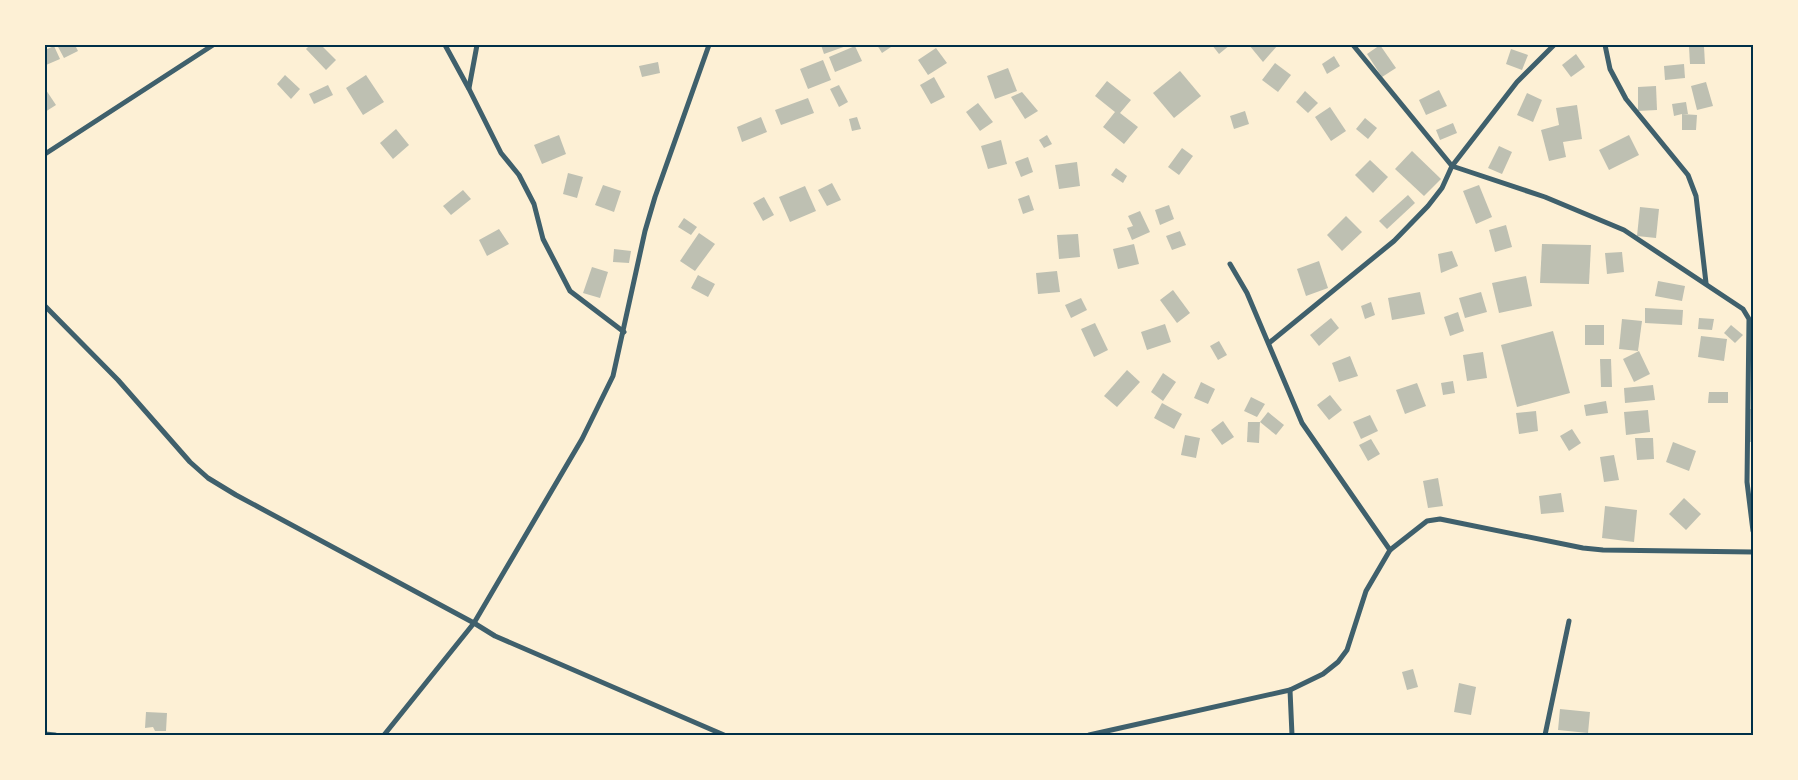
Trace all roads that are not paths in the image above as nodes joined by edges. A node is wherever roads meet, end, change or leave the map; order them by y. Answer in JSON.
{"nodes":[{"id":1,"x":214,"y":45,"type":"edge"},
{"id":2,"x":445,"y":45,"type":"edge"},
{"id":3,"x":478,"y":45,"type":"edge"},
{"id":4,"x":709,"y":45,"type":"edge"},
{"id":5,"x":1353,"y":45,"type":"edge"},
{"id":6,"x":1554,"y":45,"type":"edge"},
{"id":7,"x":1605,"y":45,"type":"edge"},
{"id":8,"x":469,"y":88,"type":"junction"},
{"id":9,"x":45,"y":154,"type":"edge"},
{"id":10,"x":1452,"y":166,"type":"junction"},
{"id":11,"x":1230,"y":264,"type":"dead end"},
{"id":12,"x":1706,"y":283,"type":"junction"},
{"id":13,"x":45,"y":306,"type":"edge"},
{"id":14,"x":624,"y":332,"type":"junction"},
{"id":15,"x":1269,"y":342,"type":"junction"},
{"id":16,"x":1753,"y":531,"type":"edge"},
{"id":17,"x":1390,"y":550,"type":"junction"},
{"id":18,"x":1753,"y":552,"type":"edge"},
{"id":19,"x":1569,"y":621,"type":"dead end"},
{"id":20,"x":474,"y":623,"type":"junction"},
{"id":21,"x":1290,"y":690,"type":"junction"},
{"id":22,"x":45,"y":734,"type":"edge"},
{"id":23,"x":55,"y":735,"type":"edge"},
{"id":24,"x":384,"y":735,"type":"edge"},
{"id":25,"x":724,"y":735,"type":"edge"},
{"id":26,"x":1089,"y":735,"type":"edge"},
{"id":27,"x":1292,"y":735,"type":"edge"},
{"id":28,"x":1545,"y":735,"type":"edge"}],
"edges":[{"from":1,"to":9,"type":"street"},
{"from":2,"to":8,"type":"street"},
{"from":3,"to":8,"type":"street"},
{"from":4,"to":14,"type":"street"},
{"from":5,"to":10,"type":"street"},
{"from":6,"to":10,"type":"street"},
{"from":7,"to":12,"type":"street"},
{"from":8,"to":14,"type":"street"},
{"from":10,"to":12,"type":"street"},
{"from":10,"to":15,"type":"street"},
{"from":11,"to":15,"type":"street"},
{"from":12,"to":16,"type":"street"},
{"from":13,"to":20,"type":"street"},
{"from":14,"to":20,"type":"street"},
{"from":15,"to":17,"type":"street"},
{"from":17,"to":18,"type":"street"},
{"from":17,"to":21,"type":"street"},
{"from":19,"to":28,"type":"street"},
{"from":20,"to":24,"type":"street"},
{"from":20,"to":25,"type":"street"},
{"from":21,"to":26,"type":"street"},
{"from":21,"to":27,"type":"street"},
{"from":22,"to":23,"type":"street"}]}
